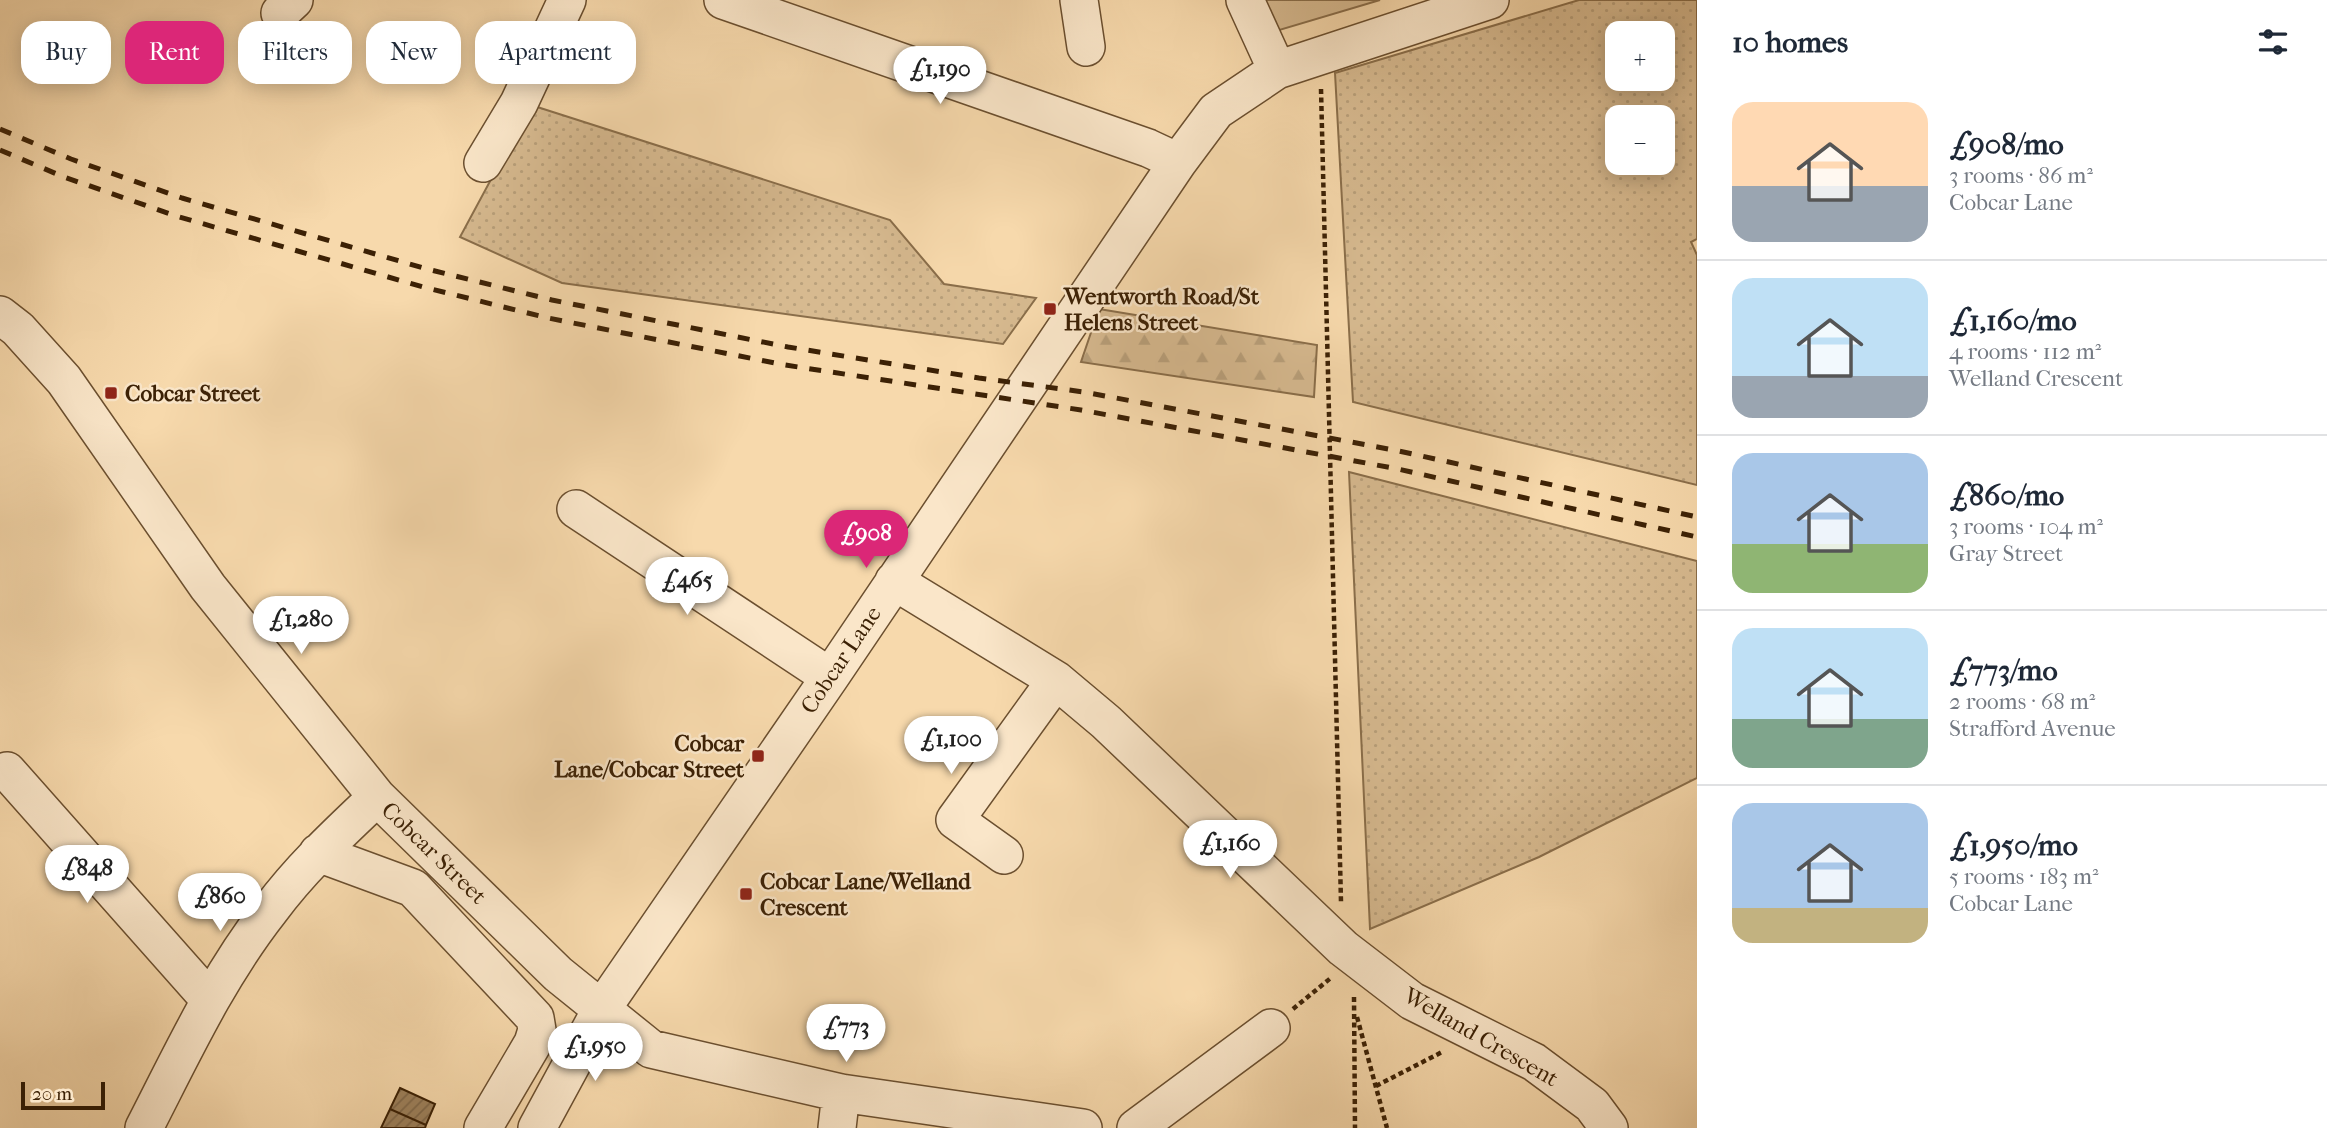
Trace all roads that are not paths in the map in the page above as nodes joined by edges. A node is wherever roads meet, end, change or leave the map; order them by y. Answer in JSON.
{"nodes":[{"id":1,"x":567,"y":0,"type":"edge"},
{"id":2,"x":723,"y":0,"type":"edge"},
{"id":3,"x":1079,"y":0,"type":"edge"},
{"id":4,"x":1245,"y":0,"type":"edge"},
{"id":5,"x":1490,"y":0,"type":"edge"},
{"id":6,"x":1086,"y":47,"type":"dead end"},
{"id":7,"x":1276,"y":70,"type":"junction"},
{"id":8,"x":1178,"y":162,"type":"junction"},
{"id":9,"x":483,"y":163,"type":"dead end"},
{"id":10,"x":0,"y":315,"type":"edge"},
{"id":11,"x":576,"y":509,"type":"dead end"},
{"id":12,"x":894,"y":581,"type":"junction"},
{"id":13,"x":830,"y":677,"type":"junction"},
{"id":14,"x":1056,"y":680,"type":"junction"},
{"id":15,"x":7,"y":771,"type":"dead end"},
{"id":16,"x":377,"y":797,"type":"junction"},
{"id":17,"x":318,"y":853,"type":"junction"},
{"id":18,"x":1004,"y":855,"type":"dead end"},
{"id":19,"x":210,"y":1000,"type":"junction"},
{"id":20,"x":601,"y":1010,"type":"junction"},
{"id":21,"x":1271,"y":1028,"type":"road end"},
{"id":22,"x":839,"y":1111,"type":"edge"},
{"id":23,"x":144,"y":1128,"type":"edge"},
{"id":24,"x":483,"y":1128,"type":"edge"},
{"id":25,"x":537,"y":1128,"type":"edge"},
{"id":26,"x":1083,"y":1128,"type":"edge"},
{"id":27,"x":1136,"y":1128,"type":"edge"},
{"id":28,"x":1609,"y":1128,"type":"edge"}],
"edges":[{"from":1,"to":9,"type":"street"},
{"from":2,"to":8,"type":"street"},
{"from":3,"to":6,"type":"street"},
{"from":4,"to":7,"type":"street"},
{"from":5,"to":7,"type":"street","name":"Cobcar Lane"},
{"from":7,"to":8,"type":"street","name":"Cobcar Lane"},
{"from":8,"to":12,"type":"street","name":"Cobcar Lane"},
{"from":10,"to":16,"type":"street","name":"Cobcar Street"},
{"from":11,"to":13,"type":"street"},
{"from":12,"to":13,"type":"street","name":"Cobcar Lane"},
{"from":12,"to":14,"type":"street","name":"Welland Crescent"},
{"from":13,"to":20,"type":"street","name":"Cobcar Lane"},
{"from":14,"to":18,"type":"street"},
{"from":14,"to":28,"type":"street","name":"Welland Crescent"},
{"from":15,"to":19,"type":"street"},
{"from":16,"to":17,"type":"street"},
{"from":16,"to":20,"type":"street","name":"Cobcar Street"},
{"from":17,"to":19,"type":"street"},
{"from":17,"to":24,"type":"street","name":"Cobcar Street"},
{"from":19,"to":23,"type":"street"},
{"from":20,"to":22,"type":"street","name":"Cobcar Street"},
{"from":20,"to":25,"type":"street","name":"Cobcar Lane"},
{"from":21,"to":27,"type":"street"},
{"from":22,"to":26,"type":"street","name":"Cobcar Street"}]}
